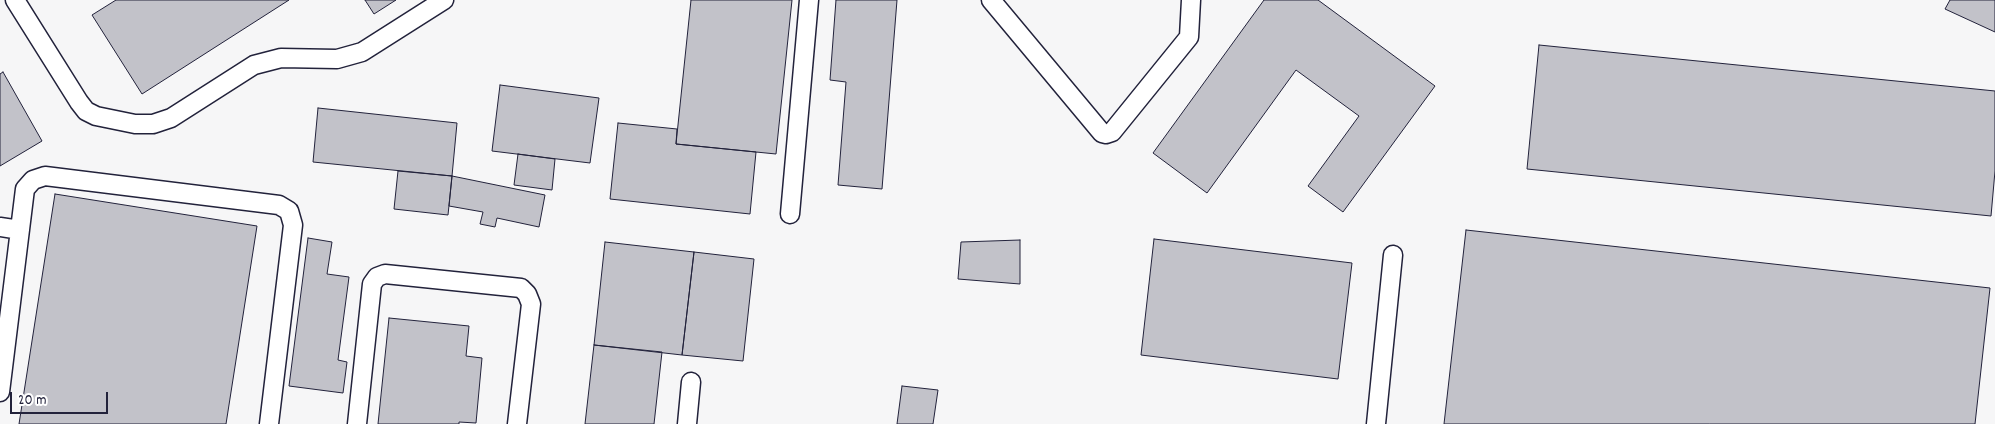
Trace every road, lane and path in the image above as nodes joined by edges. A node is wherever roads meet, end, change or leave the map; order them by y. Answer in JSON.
{"nodes":[{"id":1,"x":15,"y":0,"type":"edge"},
{"id":2,"x":444,"y":0,"type":"edge"},
{"id":3,"x":809,"y":0,"type":"edge"},
{"id":4,"x":992,"y":0,"type":"edge"},
{"id":5,"x":1191,"y":0,"type":"edge"},
{"id":6,"x":790,"y":214,"type":"dead end"},
{"id":7,"x":0,"y":227,"type":"edge"},
{"id":8,"x":20,"y":230,"type":"junction"},
{"id":9,"x":1393,"y":255,"type":"dead end"},
{"id":10,"x":691,"y":382,"type":"dead end"},
{"id":11,"x":0,"y":392,"type":"edge"},
{"id":12,"x":269,"y":424,"type":"edge"},
{"id":13,"x":357,"y":424,"type":"edge"},
{"id":14,"x":517,"y":424,"type":"edge"},
{"id":15,"x":686,"y":424,"type":"edge"},
{"id":16,"x":1376,"y":424,"type":"edge"}],
"edges":[{"from":1,"to":2,"type":"lane"},
{"from":3,"to":6,"type":"lane"},
{"from":4,"to":5,"type":"lane"},
{"from":7,"to":8,"type":"lane"},
{"from":8,"to":11,"type":"lane"},
{"from":8,"to":12,"type":"lane"},
{"from":9,"to":16,"type":"lane"},
{"from":10,"to":15,"type":"lane"},
{"from":13,"to":14,"type":"lane"}]}
